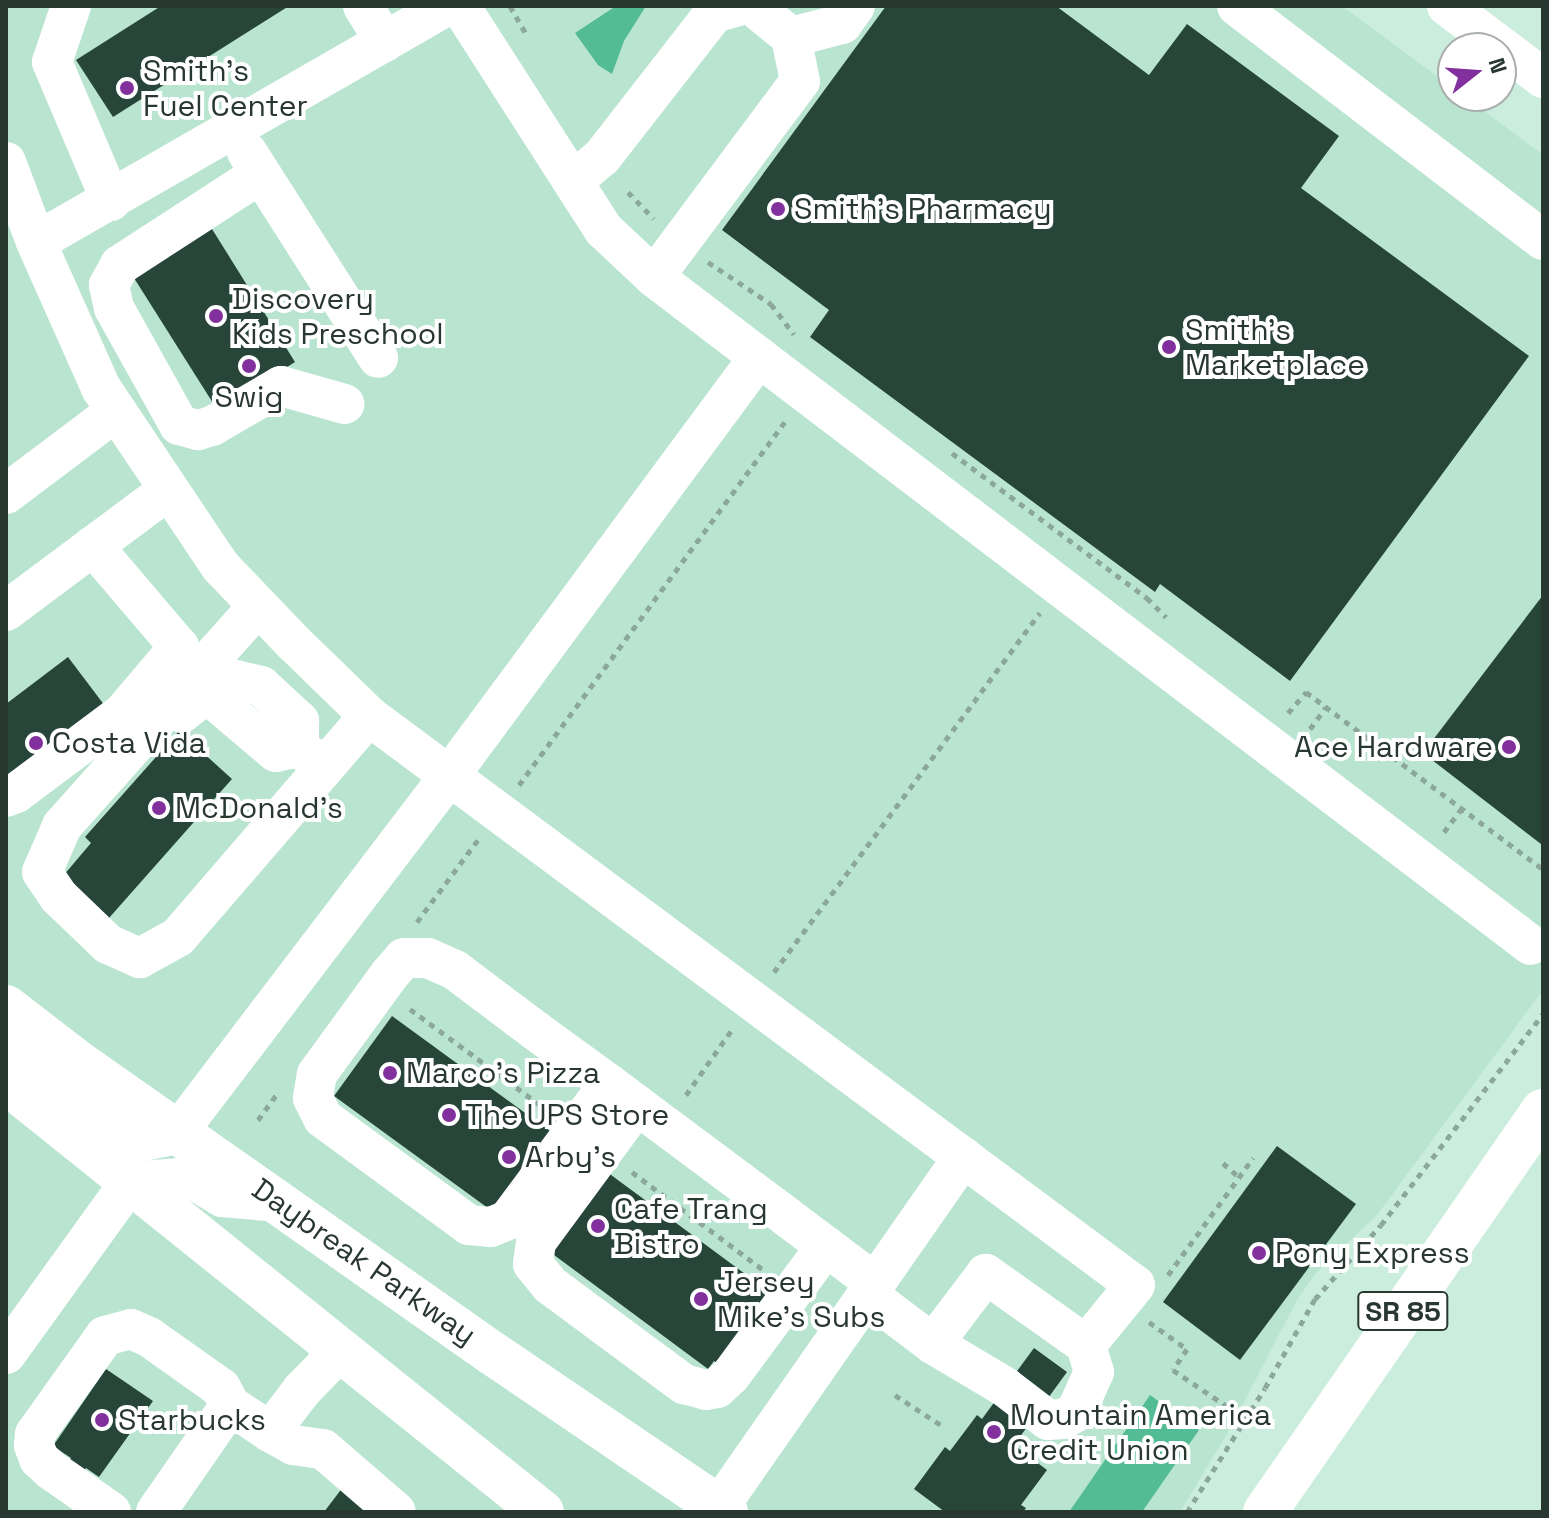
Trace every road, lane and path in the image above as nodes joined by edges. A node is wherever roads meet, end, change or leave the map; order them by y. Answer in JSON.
{"nodes":[{"id":1,"x":71,"y":6,"type":"edge"},
{"id":2,"x":363,"y":6,"type":"edge"},
{"id":3,"x":446,"y":6,"type":"edge"},
{"id":4,"x":460,"y":6,"type":"edge"},
{"id":5,"x":738,"y":6,"type":"edge"},
{"id":6,"x":753,"y":6,"type":"edge"},
{"id":7,"x":855,"y":6,"type":"edge"},
{"id":8,"x":1237,"y":6,"type":"edge"},
{"id":9,"x":1447,"y":6,"type":"edge"},
{"id":10,"x":791,"y":37,"type":"junction"},
{"id":11,"x":385,"y":42,"type":"junction"},
{"id":12,"x":1541,"y":73,"type":"edge"},
{"id":13,"x":234,"y":131,"type":"junction"},
{"id":14,"x":6,"y":162,"type":"edge"},
{"id":15,"x":260,"y":174,"type":"junction"},
{"id":16,"x":574,"y":181,"type":"junction"},
{"id":17,"x":624,"y":189,"type":"dead end"},
{"id":18,"x":111,"y":201,"type":"junction"},
{"id":19,"x":660,"y":224,"type":"dead end"},
{"id":20,"x":1543,"y":240,"type":"edge"},
{"id":21,"x":36,"y":242,"type":"junction"},
{"id":22,"x":695,"y":253,"type":"dead end"},
{"id":23,"x":654,"y":277,"type":"junction"},
{"id":24,"x":798,"y":338,"type":"dead end"},
{"id":25,"x":759,"y":357,"type":"junction"},
{"id":26,"x":378,"y":358,"type":"dead end"},
{"id":27,"x":344,"y":404,"type":"dead end"},
{"id":28,"x":116,"y":411,"type":"junction"},
{"id":29,"x":792,"y":413,"type":"dead end"},
{"id":30,"x":949,"y":451,"type":"dead end"},
{"id":31,"x":167,"y":491,"type":"junction"},
{"id":32,"x":6,"y":494,"type":"edge"},
{"id":33,"x":93,"y":546,"type":"junction"},
{"id":34,"x":1050,"y":600,"type":"dead end"},
{"id":35,"x":258,"y":606,"type":"junction"},
{"id":36,"x":6,"y":611,"type":"edge"},
{"id":37,"x":1167,"y":618,"type":"dead end"},
{"id":38,"x":369,"y":716,"type":"junction"},
{"id":39,"x":1283,"y":718,"type":"dead end"},
{"id":40,"x":311,"y":757,"type":"junction"},
{"id":41,"x":450,"y":775,"type":"junction"},
{"id":42,"x":511,"y":796,"type":"dead end"},
{"id":43,"x":6,"y":797,"type":"edge"},
{"id":44,"x":54,"y":845,"type":"junction"},
{"id":45,"x":1543,"y":869,"type":"edge"},
{"id":46,"x":1531,"y":945,"type":"dead end"},
{"id":47,"x":764,"y":985,"type":"dead end"},
{"id":48,"x":403,"y":1004,"type":"dead end"},
{"id":49,"x":6,"y":1007,"type":"edge"},
{"id":50,"x":1543,"y":1014,"type":"edge"},
{"id":51,"x":737,"y":1024,"type":"dead end"},
{"id":52,"x":6,"y":1051,"type":"edge"},
{"id":53,"x":6,"y":1082,"type":"edge"},
{"id":54,"x":623,"y":1095,"type":"junction"},
{"id":55,"x":685,"y":1097,"type":"dead end"},
{"id":56,"x":1543,"y":1111,"type":"edge"},
{"id":57,"x":554,"y":1116,"type":"dead end"},
{"id":58,"x":178,"y":1132,"type":"junction"},
{"id":59,"x":963,"y":1157,"type":"junction"},
{"id":60,"x":1253,"y":1158,"type":"dead end"},
{"id":61,"x":620,"y":1163,"type":"dead end"},
{"id":62,"x":1223,"y":1163,"type":"dead end"},
{"id":63,"x":1239,"y":1177,"type":"junction"},
{"id":64,"x":130,"y":1182,"type":"junction"},
{"id":65,"x":279,"y":1202,"type":"junction"},
{"id":66,"x":826,"y":1246,"type":"junction"},
{"id":67,"x":772,"y":1277,"type":"dead end"},
{"id":68,"x":1166,"y":1277,"type":"dead end"},
{"id":69,"x":871,"y":1288,"type":"junction"},
{"id":70,"x":1139,"y":1314,"type":"dead end"},
{"id":71,"x":933,"y":1344,"type":"junction"},
{"id":72,"x":1086,"y":1345,"type":"junction"},
{"id":73,"x":339,"y":1352,"type":"junction"},
{"id":74,"x":6,"y":1354,"type":"edge"},
{"id":75,"x":895,"y":1395,"type":"dead end"},
{"id":76,"x":230,"y":1405,"type":"junction"},
{"id":77,"x":1246,"y":1419,"type":"junction"},
{"id":78,"x":944,"y":1427,"type":"dead end"},
{"id":79,"x":281,"y":1438,"type":"junction"},
{"id":80,"x":722,"y":1510,"type":"edge"},
{"id":81,"x":111,"y":1512,"type":"edge"},
{"id":82,"x":156,"y":1512,"type":"edge"},
{"id":83,"x":396,"y":1512,"type":"edge"},
{"id":84,"x":542,"y":1512,"type":"edge"},
{"id":85,"x":1187,"y":1512,"type":"edge"},
{"id":86,"x":1265,"y":1512,"type":"edge"}],
"edges":[{"from":1,"to":18,"type":"street"},
{"from":2,"to":11,"type":"street"},
{"from":3,"to":11,"type":"street"},
{"from":4,"to":16,"type":"street"},
{"from":5,"to":16,"type":"street"},
{"from":6,"to":10,"type":"street"},
{"from":7,"to":10,"type":"street"},
{"from":8,"to":20,"type":"street"},
{"from":9,"to":12,"type":"street"},
{"from":10,"to":23,"type":"street"},
{"from":11,"to":13,"type":"street"},
{"from":13,"to":15,"type":"street"},
{"from":13,"to":18,"type":"street"},
{"from":14,"to":21,"type":"street"},
{"from":15,"to":26,"type":"street"},
{"from":15,"to":27,"type":"street"},
{"from":16,"to":23,"type":"street"},
{"from":17,"to":19,"type":"path"},
{"from":18,"to":21,"type":"street"},
{"from":21,"to":28,"type":"street"},
{"from":22,"to":24,"type":"path"},
{"from":23,"to":25,"type":"street"},
{"from":25,"to":41,"type":"street"},
{"from":25,"to":46,"type":"street"},
{"from":28,"to":31,"type":"street"},
{"from":28,"to":32,"type":"street"},
{"from":29,"to":42,"type":"path"},
{"from":30,"to":37,"type":"path"},
{"from":31,"to":33,"type":"street"},
{"from":31,"to":35,"type":"street"},
{"from":33,"to":36,"type":"street"},
{"from":33,"to":43,"type":"street"},
{"from":34,"to":47,"type":"path"},
{"from":35,"to":38,"type":"street"},
{"from":35,"to":44,"type":"street"},
{"from":38,"to":40,"type":"street"},
{"from":38,"to":41,"type":"street"},
{"from":39,"to":45,"type":"path"},
{"from":40,"to":44,"type":"street"},
{"from":40,"to":44,"type":"street"},
{"from":41,"to":58,"type":"street"},
{"from":41,"to":59,"type":"street"},
{"from":48,"to":57,"type":"path"},
{"from":49,"to":58,"type":"main road","name":"Daybreak Parkway"},
{"from":50,"to":77,"type":"path"},
{"from":51,"to":55,"type":"path"},
{"from":52,"to":58,"type":"main road"},
{"from":53,"to":64,"type":"main road"},
{"from":54,"to":54,"type":"street"},
{"from":54,"to":66,"type":"street"},
{"from":54,"to":66,"type":"street"},
{"from":56,"to":86,"type":"main road","number":"SR 85"},
{"from":58,"to":65,"type":"main road","name":"Daybreak Parkway"},
{"from":59,"to":69,"type":"street"},
{"from":59,"to":72,"type":"street"},
{"from":60,"to":63,"type":"path"},
{"from":61,"to":67,"type":"path"},
{"from":62,"to":63,"type":"path"},
{"from":63,"to":68,"type":"path"},
{"from":64,"to":65,"type":"street"},
{"from":64,"to":73,"type":"main road"},
{"from":64,"to":74,"type":"street"},
{"from":65,"to":80,"type":"main road","name":"Daybreak Parkway"},
{"from":66,"to":69,"type":"street"},
{"from":69,"to":71,"type":"street"},
{"from":69,"to":80,"type":"street"},
{"from":70,"to":77,"type":"path"},
{"from":71,"to":72,"type":"street"},
{"from":71,"to":72,"type":"street"},
{"from":73,"to":79,"type":"street"},
{"from":73,"to":84,"type":"main road"},
{"from":75,"to":78,"type":"path"},
{"from":76,"to":79,"type":"street"},
{"from":76,"to":81,"type":"street"},
{"from":76,"to":82,"type":"street"},
{"from":77,"to":85,"type":"path"},
{"from":79,"to":83,"type":"street"}]}
